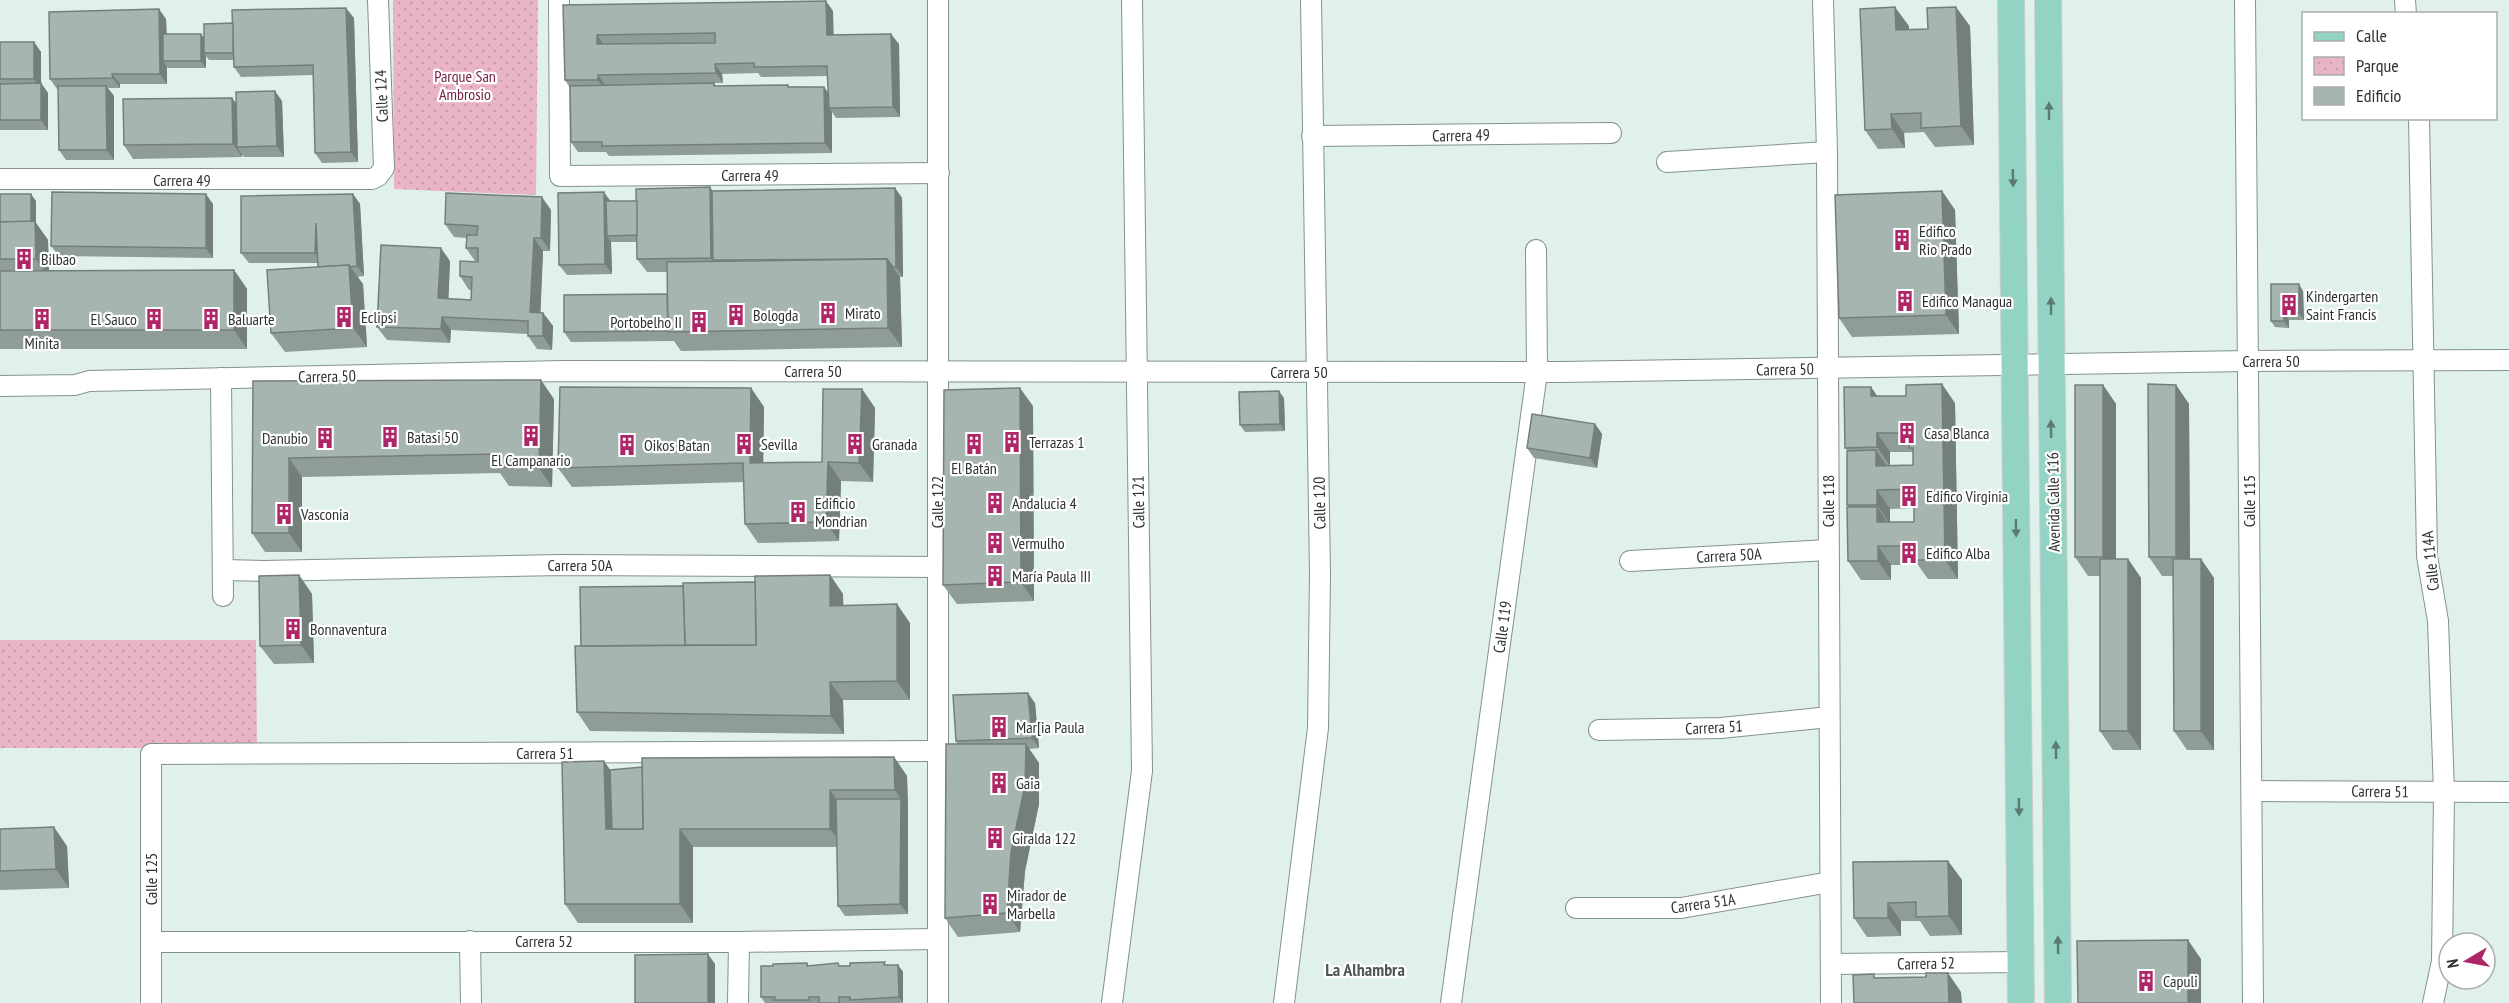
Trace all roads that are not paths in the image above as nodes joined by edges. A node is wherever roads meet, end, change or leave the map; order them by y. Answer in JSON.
{"nodes":[{"id":1,"x":378,"y":0,"type":"edge"},
{"id":2,"x":559,"y":0,"type":"edge"},
{"id":3,"x":938,"y":0,"type":"edge"},
{"id":4,"x":1132,"y":0,"type":"edge"},
{"id":5,"x":1311,"y":0,"type":"edge"},
{"id":6,"x":1823,"y":0,"type":"edge"},
{"id":7,"x":2011,"y":0,"type":"edge"},
{"id":8,"x":2048,"y":0,"type":"edge"},
{"id":9,"x":2245,"y":0,"type":"edge"},
{"id":10,"x":2419,"y":120,"type":"edge"},
{"id":11,"x":1611,"y":133,"type":"dead end"},
{"id":12,"x":1312,"y":136,"type":"junction"},
{"id":13,"x":1827,"y":152,"type":"junction"},
{"id":14,"x":1667,"y":162,"type":"dead end"},
{"id":15,"x":939,"y":173,"type":"junction"},
{"id":16,"x":0,"y":179,"type":"edge"},
{"id":17,"x":364,"y":181,"type":"joint"},
{"id":18,"x":1536,"y":250,"type":"dead end"},
{"id":19,"x":2509,"y":360,"type":"edge"},
{"id":20,"x":2248,"y":361,"type":"junction"},
{"id":21,"x":2423,"y":361,"type":"junction"},
{"id":22,"x":2051,"y":364,"type":"junction"},
{"id":23,"x":2015,"y":365,"type":"junction"},
{"id":24,"x":1827,"y":368,"type":"junction"},
{"id":25,"x":938,"y":372,"type":"junction"},
{"id":26,"x":1317,"y":372,"type":"junction"},
{"id":27,"x":1538,"y":372,"type":"junction"},
{"id":28,"x":1135,"y":373,"type":"junction"},
{"id":29,"x":0,"y":376,"type":"edge"},
{"id":30,"x":221,"y":378,"type":"junction"},
{"id":31,"x":89,"y":381,"type":"junction"},
{"id":32,"x":0,"y":386,"type":"edge"},
{"id":33,"x":1828,"y":550,"type":"junction"},
{"id":34,"x":1630,"y":561,"type":"dead end"},
{"id":35,"x":937,"y":567,"type":"junction"},
{"id":36,"x":223,"y":570,"type":"junction"},
{"id":37,"x":223,"y":596,"type":"dead end"},
{"id":38,"x":1829,"y":717,"type":"junction"},
{"id":39,"x":1599,"y":730,"type":"dead end"},
{"id":40,"x":938,"y":751,"type":"junction"},
{"id":41,"x":151,"y":754,"type":"joint"},
{"id":42,"x":2252,"y":791,"type":"junction"},
{"id":43,"x":2444,"y":792,"type":"junction"},
{"id":44,"x":2509,"y":792,"type":"edge"},
{"id":45,"x":1830,"y":882,"type":"junction"},
{"id":46,"x":1576,"y":908,"type":"dead end"},
{"id":47,"x":936,"y":939,"type":"junction"},
{"id":48,"x":151,"y":942,"type":"junction"},
{"id":49,"x":470,"y":942,"type":"junction"},
{"id":50,"x":739,"y":942,"type":"junction"},
{"id":51,"x":2021,"y":962,"type":"junction"},
{"id":52,"x":1831,"y":964,"type":"junction"},
{"id":53,"x":151,"y":1003,"type":"edge"},
{"id":54,"x":471,"y":1003,"type":"edge"},
{"id":55,"x":738,"y":1003,"type":"edge"},
{"id":56,"x":938,"y":1003,"type":"edge"},
{"id":57,"x":1112,"y":1003,"type":"edge"},
{"id":58,"x":1284,"y":1003,"type":"edge"},
{"id":59,"x":1451,"y":1003,"type":"edge"},
{"id":60,"x":1832,"y":1003,"type":"edge"},
{"id":61,"x":2021,"y":1003,"type":"edge"},
{"id":62,"x":2058,"y":1003,"type":"edge"},
{"id":63,"x":2253,"y":1003,"type":"edge"},
{"id":64,"x":2433,"y":1003,"type":"edge"}],
"edges":[{"from":1,"to":17,"type":"street","name":"Calle 124"},
{"from":2,"to":15,"type":"street","name":"Carrera 49"},
{"from":3,"to":15,"type":"street","name":"Calle 122"},
{"from":4,"to":28,"type":"street","name":"Calle 121"},
{"from":5,"to":12,"type":"street","name":"Calle 120"},
{"from":6,"to":13,"type":"street","name":"Calle 118"},
{"from":7,"to":23,"type":"main road","one_way":true},
{"from":22,"to":8,"type":"main road","name":"Avenida Calle 116","one_way":true},
{"from":9,"to":20,"type":"street","name":"Calle 115"},
{"from":10,"to":21,"type":"street","name":"Calle 114A"},
{"from":11,"to":12,"type":"street","name":"Carrera 49"},
{"from":12,"to":26,"type":"street","name":"Calle 120"},
{"from":13,"to":14,"type":"street"},
{"from":13,"to":24,"type":"street","name":"Calle 118"},
{"from":15,"to":25,"type":"street","name":"Calle 122"},
{"from":16,"to":17,"type":"street","name":"Carrera 49"},
{"from":18,"to":27,"type":"street","name":"Calle 119"},
{"from":19,"to":21,"type":"street","name":"Carrera 50"},
{"from":20,"to":21,"type":"street","name":"Carrera 50"},
{"from":20,"to":22,"type":"street","name":"Carrera 50"},
{"from":20,"to":42,"type":"street","name":"Calle 115"},
{"from":21,"to":43,"type":"street","name":"Calle 114A"},
{"from":22,"to":23,"type":"street","name":"Carrera 50"},
{"from":62,"to":22,"type":"main road","name":"Avenida Calle 116","one_way":true},
{"from":23,"to":24,"type":"street","name":"Carrera 50"},
{"from":23,"to":51,"type":"main road","one_way":true},
{"from":24,"to":27,"type":"street","name":"Carrera 50"},
{"from":24,"to":33,"type":"street","name":"Calle 118"},
{"from":25,"to":28,"type":"street","name":"Carrera 50"},
{"from":25,"to":30,"type":"street","name":"Carrera 50"},
{"from":25,"to":35,"type":"street","name":"Calle 122"},
{"from":26,"to":27,"type":"street","name":"Carrera 50"},
{"from":26,"to":28,"type":"street","name":"Carrera 50"},
{"from":26,"to":58,"type":"street","name":"Calle 120"},
{"from":27,"to":59,"type":"street","name":"Calle 119"},
{"from":28,"to":57,"type":"street","name":"Calle 121"},
{"from":29,"to":31,"type":"street","name":"Carrera 50"},
{"from":30,"to":31,"type":"street","name":"Carrera 50"},
{"from":30,"to":36,"type":"street"},
{"from":31,"to":32,"type":"street","name":"Carrera 50"},
{"from":33,"to":34,"type":"street","name":"Carrera 50A"},
{"from":33,"to":38,"type":"street","name":"Calle 118"},
{"from":35,"to":36,"type":"street","name":"Carrera 50A"},
{"from":35,"to":40,"type":"street","name":"Calle 122"},
{"from":36,"to":37,"type":"street"},
{"from":38,"to":39,"type":"street","name":"Carrera 51"},
{"from":38,"to":45,"type":"street","name":"Calle 118"},
{"from":40,"to":41,"type":"street","name":"Carrera 51"},
{"from":40,"to":47,"type":"street","name":"Calle 122"},
{"from":41,"to":48,"type":"street","name":"Calle 125"},
{"from":42,"to":43,"type":"street","name":"Carrera 51"},
{"from":42,"to":63,"type":"street","name":"Calle 115"},
{"from":43,"to":44,"type":"street","name":"Carrera 51"},
{"from":43,"to":64,"type":"street","name":"Calle 114A"},
{"from":45,"to":46,"type":"street","name":"Carrera 51A"},
{"from":45,"to":52,"type":"street","name":"Calle 118"},
{"from":47,"to":50,"type":"street","name":"Carrera 52"},
{"from":47,"to":56,"type":"street","name":"Calle 122"},
{"from":48,"to":49,"type":"street","name":"Carrera 52"},
{"from":48,"to":53,"type":"street","name":"Calle 125"},
{"from":49,"to":50,"type":"street","name":"Carrera 52"},
{"from":49,"to":54,"type":"street"},
{"from":50,"to":55,"type":"street"},
{"from":51,"to":52,"type":"street","name":"Carrera 52"},
{"from":51,"to":61,"type":"main road"},
{"from":52,"to":60,"type":"street","name":"Calle 118"}]}
